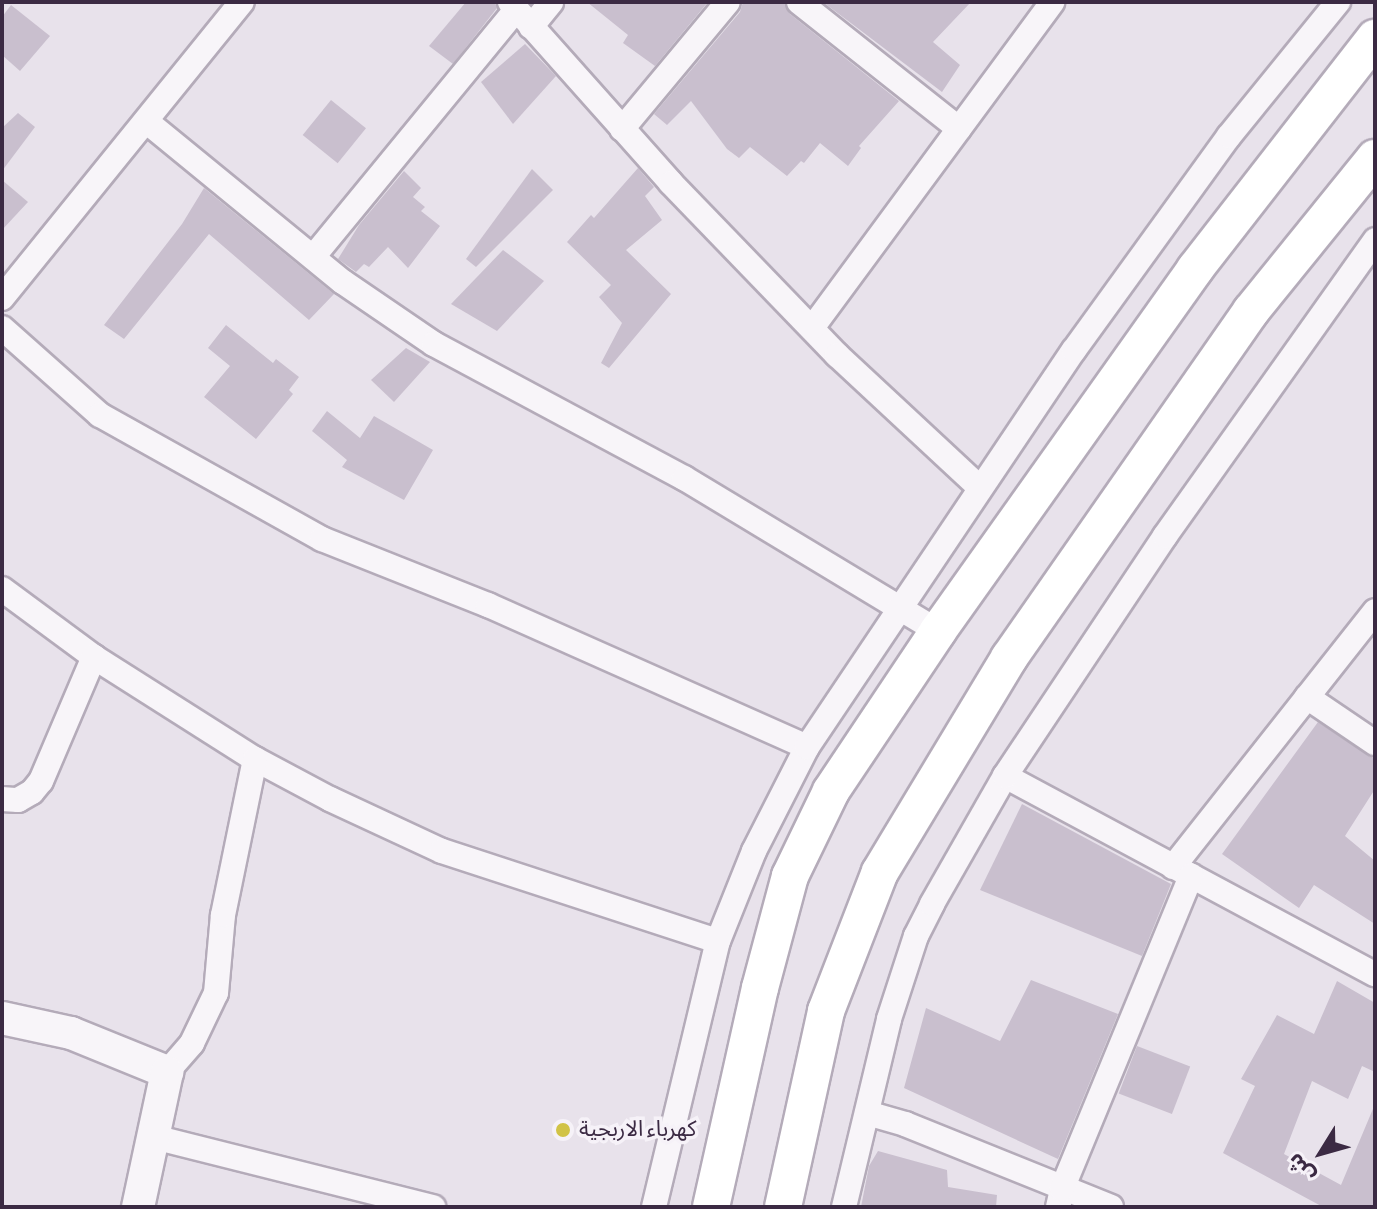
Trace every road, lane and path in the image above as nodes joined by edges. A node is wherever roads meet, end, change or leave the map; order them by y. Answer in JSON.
{"nodes":[{"id":1,"x":242,"y":2,"type":"edge"},
{"id":2,"x":551,"y":2,"type":"edge"},
{"id":3,"x":728,"y":2,"type":"edge"},
{"id":4,"x":799,"y":2,"type":"edge"},
{"id":5,"x":1052,"y":2,"type":"edge"},
{"id":6,"x":1338,"y":2,"type":"edge"},
{"id":7,"x":519,"y":13,"type":"edge"},
{"id":8,"x":1375,"y":38,"type":"edge"},
{"id":9,"x":146,"y":121,"type":"junction"},
{"id":10,"x":622,"y":129,"type":"junction"},
{"id":11,"x":959,"y":129,"type":"junction"},
{"id":12,"x":1375,"y":158,"type":"edge"},
{"id":13,"x":1375,"y":240,"type":"edge"},
{"id":14,"x":313,"y":257,"type":"junction"},
{"id":15,"x":2,"y":298,"type":"edge"},
{"id":16,"x":2,"y":328,"type":"edge"},
{"id":17,"x":812,"y":328,"type":"junction"},
{"id":18,"x":979,"y":487,"type":"junction"},
{"id":19,"x":2,"y":589,"type":"edge"},
{"id":20,"x":900,"y":607,"type":"junction"},
{"id":21,"x":1375,"y":611,"type":"edge"},
{"id":22,"x":938,"y":631,"type":"junction"},
{"id":23,"x":94,"y":657,"type":"junction"},
{"id":24,"x":1307,"y":697,"type":"junction"},
{"id":25,"x":1375,"y":743,"type":"edge"},
{"id":26,"x":807,"y":747,"type":"junction"},
{"id":27,"x":255,"y":759,"type":"junction"},
{"id":28,"x":1005,"y":776,"type":"junction"},
{"id":29,"x":2,"y":799,"type":"edge"},
{"id":30,"x":1182,"y":872,"type":"junction"},
{"id":31,"x":718,"y":941,"type":"junction"},
{"id":32,"x":1375,"y":974,"type":"edge"},
{"id":33,"x":2,"y":1018,"type":"edge"},
{"id":34,"x":167,"y":1072,"type":"junction"},
{"id":35,"x":867,"y":1113,"type":"junction"},
{"id":36,"x":154,"y":1137,"type":"junction"},
{"id":37,"x":1060,"y":1198,"type":"edge"},
{"id":38,"x":420,"y":1206,"type":"edge"},
{"id":39,"x":138,"y":1207,"type":"edge"},
{"id":40,"x":654,"y":1207,"type":"edge"},
{"id":41,"x":711,"y":1207,"type":"edge"},
{"id":42,"x":783,"y":1207,"type":"edge"},
{"id":43,"x":844,"y":1207,"type":"edge"},
{"id":44,"x":1111,"y":1207,"type":"edge"}],
"edges":[{"from":1,"to":9,"type":"street"},
{"from":2,"to":7,"type":"street"},
{"from":3,"to":10,"type":"street"},
{"from":4,"to":11,"type":"street"},
{"from":5,"to":11,"type":"street"},
{"from":6,"to":18,"type":"street"},
{"from":7,"to":10,"type":"street"},
{"from":7,"to":14,"type":"street"},
{"from":8,"to":22,"type":"main road"},
{"from":9,"to":14,"type":"street"},
{"from":9,"to":15,"type":"street"},
{"from":10,"to":17,"type":"street"},
{"from":11,"to":17,"type":"street"},
{"from":12,"to":42,"type":"main road"},
{"from":13,"to":28,"type":"street"},
{"from":14,"to":20,"type":"street"},
{"from":16,"to":26,"type":"street"},
{"from":17,"to":18,"type":"street"},
{"from":18,"to":20,"type":"street"},
{"from":19,"to":23,"type":"street"},
{"from":20,"to":22,"type":"street"},
{"from":20,"to":26,"type":"street"},
{"from":21,"to":24,"type":"street"},
{"from":22,"to":41,"type":"main road"},
{"from":23,"to":27,"type":"street"},
{"from":23,"to":29,"type":"street"},
{"from":24,"to":25,"type":"street"},
{"from":24,"to":30,"type":"street"},
{"from":26,"to":31,"type":"street"},
{"from":27,"to":31,"type":"street"},
{"from":27,"to":34,"type":"street"},
{"from":28,"to":30,"type":"street"},
{"from":28,"to":35,"type":"street"},
{"from":30,"to":32,"type":"street"},
{"from":30,"to":37,"type":"street"},
{"from":31,"to":40,"type":"street"},
{"from":33,"to":34,"type":"street"},
{"from":34,"to":36,"type":"street"},
{"from":35,"to":37,"type":"street"},
{"from":35,"to":43,"type":"street"},
{"from":36,"to":38,"type":"street"},
{"from":36,"to":39,"type":"street"},
{"from":37,"to":44,"type":"street"}]}
